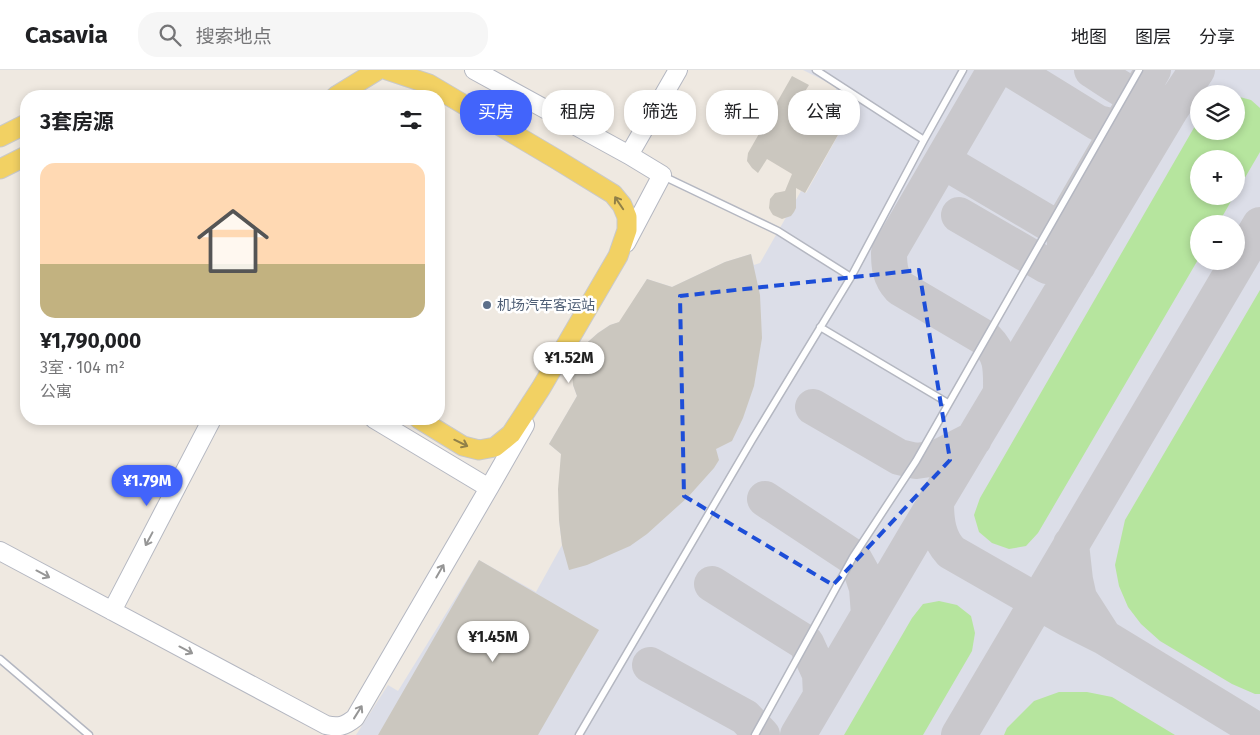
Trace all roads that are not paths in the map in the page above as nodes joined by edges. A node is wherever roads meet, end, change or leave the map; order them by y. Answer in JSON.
{"nodes":[{"id":1,"x":378,"y":70,"type":"edge"},
{"id":2,"x":387,"y":70,"type":"edge"},
{"id":3,"x":474,"y":70,"type":"edge"},
{"id":4,"x":678,"y":70,"type":"edge"},
{"id":5,"x":816,"y":70,"type":"edge"},
{"id":6,"x":963,"y":70,"type":"edge"},
{"id":7,"x":1139,"y":70,"type":"edge"},
{"id":8,"x":346,"y":90,"type":"edge"},
{"id":9,"x":439,"y":90,"type":"edge"},
{"id":10,"x":445,"y":94,"type":"edge"},
{"id":11,"x":20,"y":127,"type":"edge"},
{"id":12,"x":0,"y":138,"type":"edge"},
{"id":13,"x":924,"y":140,"type":"junction"},
{"id":14,"x":629,"y":156,"type":"junction"},
{"id":15,"x":20,"y":159,"type":"edge"},
{"id":16,"x":0,"y":169,"type":"edge"},
{"id":17,"x":662,"y":175,"type":"junction"},
{"id":18,"x":850,"y":277,"type":"junction"},
{"id":19,"x":820,"y":327,"type":"junction"},
{"id":20,"x":948,"y":404,"type":"junction"},
{"id":21,"x":209,"y":425,"type":"edge"},
{"id":22,"x":384,"y":425,"type":"edge"},
{"id":23,"x":429,"y":425,"type":"edge"},
{"id":24,"x":489,"y":488,"type":"junction"},
{"id":25,"x":0,"y":551,"type":"edge"},
{"id":26,"x":112,"y":611,"type":"junction"},
{"id":27,"x":0,"y":659,"type":"edge"},
{"id":28,"x":89,"y":735,"type":"edge"},
{"id":29,"x":579,"y":735,"type":"edge"},
{"id":30,"x":754,"y":735,"type":"edge"}],
"edges":[{"from":1,"to":8,"type":"main road"},
{"from":9,"to":2,"type":"main road","one_way":true},
{"from":3,"to":14,"type":"main road"},
{"from":4,"to":14,"type":"main road"},
{"from":5,"to":13,"type":"lane"},
{"from":6,"to":13,"type":"lane"},
{"from":7,"to":20,"type":"lane"},
{"from":23,"to":10,"type":"main road","one_way":true},
{"from":11,"to":12,"type":"main road"},
{"from":13,"to":18,"type":"lane"},
{"from":14,"to":17,"type":"main road"},
{"from":15,"to":16,"type":"main road"},
{"from":17,"to":18,"type":"lane"},
{"from":17,"to":24,"type":"main road"},
{"from":18,"to":19,"type":"lane"},
{"from":19,"to":20,"type":"lane"},
{"from":19,"to":29,"type":"lane"},
{"from":20,"to":30,"type":"lane"},
{"from":21,"to":26,"type":"main road","one_way":true},
{"from":22,"to":24,"type":"main road"},
{"from":26,"to":24,"type":"main road","one_way":true},
{"from":25,"to":26,"type":"main road","one_way":true},
{"from":27,"to":28,"type":"lane"}]}
